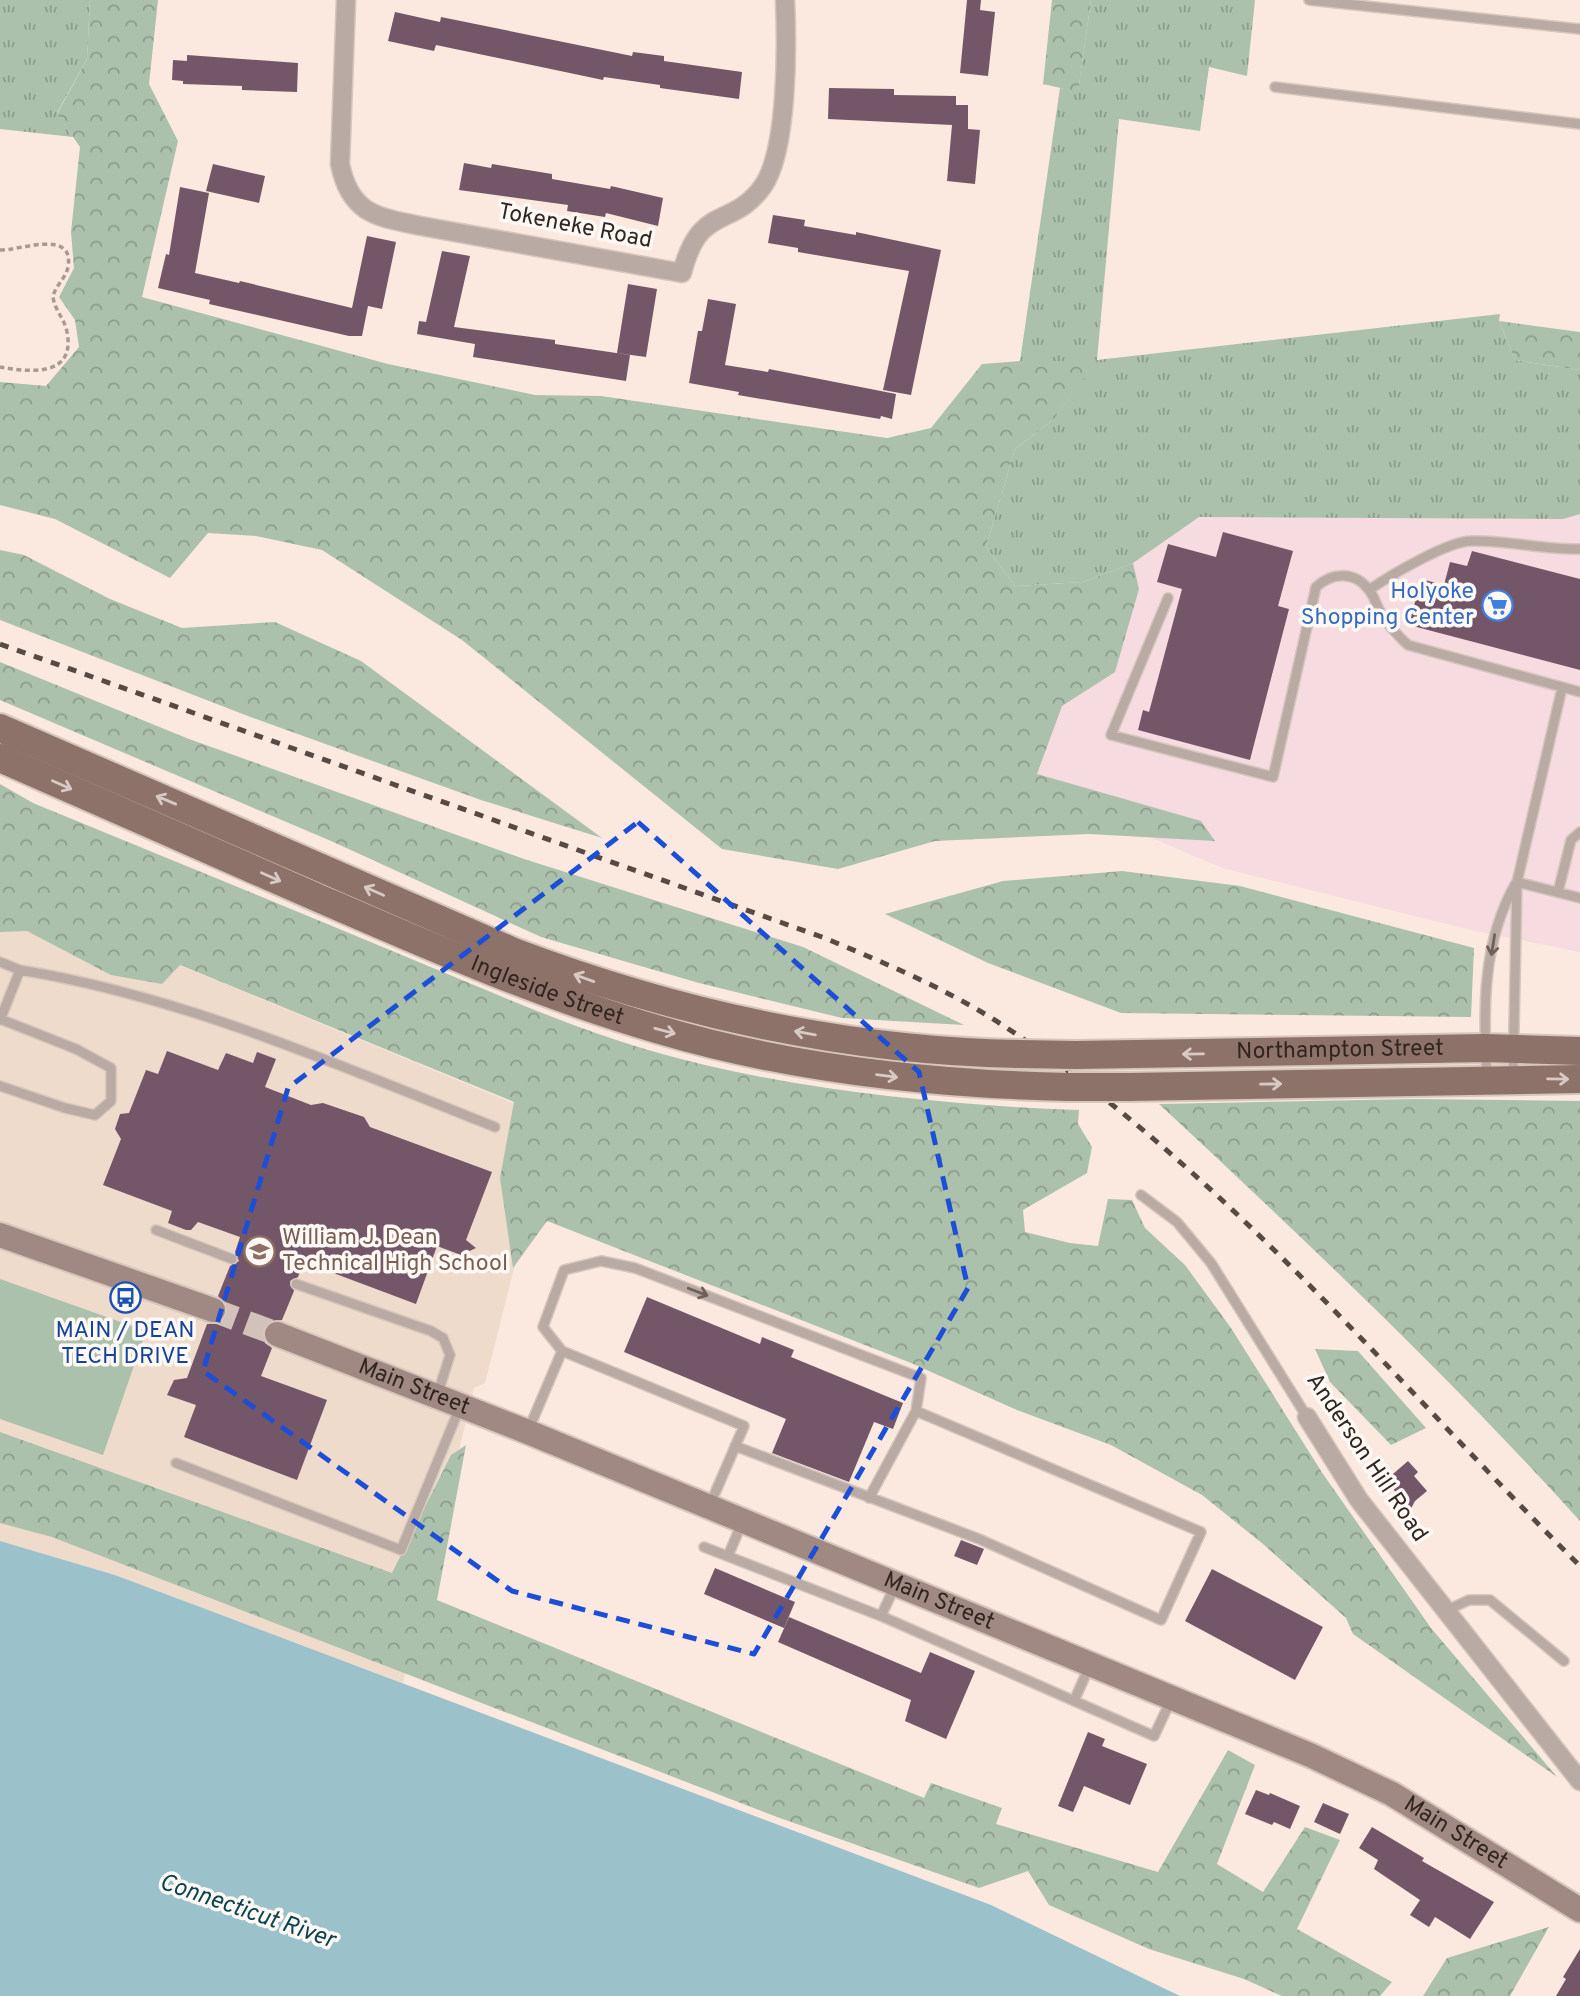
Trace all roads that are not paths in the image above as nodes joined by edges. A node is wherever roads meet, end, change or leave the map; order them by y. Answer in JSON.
{"nodes":[{"id":1,"x":346,"y":0,"type":"edge"},
{"id":2,"x":785,"y":0,"type":"edge"},
{"id":3,"x":1309,"y":0,"type":"edge"},
{"id":4,"x":1580,"y":29,"type":"edge"},
{"id":5,"x":1275,"y":88,"type":"dead end"},
{"id":6,"x":1580,"y":124,"type":"edge"},
{"id":7,"x":1580,"y":549,"type":"edge"},
{"id":8,"x":1369,"y":590,"type":"junction"},
{"id":9,"x":1168,"y":598,"type":"dead end"},
{"id":10,"x":1562,"y":688,"type":"junction"},
{"id":11,"x":1580,"y":692,"type":"edge"},
{"id":12,"x":0,"y":728,"type":"edge"},
{"id":13,"x":0,"y":758,"type":"edge"},
{"id":14,"x":1580,"y":832,"type":"edge"},
{"id":15,"x":1517,"y":882,"type":"junction"},
{"id":16,"x":1558,"y":892,"type":"junction"},
{"id":17,"x":1580,"y":898,"type":"edge"},
{"id":18,"x":0,"y":962,"type":"edge"},
{"id":19,"x":20,"y":970,"type":"junction"},
{"id":20,"x":0,"y":1019,"type":"edge"},
{"id":21,"x":1485,"y":1048,"type":"junction"},
{"id":22,"x":1514,"y":1048,"type":"junction"},
{"id":23,"x":1580,"y":1051,"type":"edge"},
{"id":24,"x":1088,"y":1055,"type":"joint"},
{"id":25,"x":1500,"y":1079,"type":"junction"},
{"id":26,"x":1580,"y":1079,"type":"edge"},
{"id":27,"x":0,"y":1086,"type":"edge"},
{"id":28,"x":1129,"y":1087,"type":"joint"},
{"id":29,"x":495,"y":1127,"type":"dead end"},
{"id":30,"x":1141,"y":1195,"type":"dead end"},
{"id":31,"x":156,"y":1230,"type":"dead end"},
{"id":32,"x":0,"y":1235,"type":"edge"},
{"id":33,"x":232,"y":1259,"type":"dead end"},
{"id":34,"x":296,"y":1284,"type":"dead end"},
{"id":35,"x":213,"y":1310,"type":"tunnel mouth"},
{"id":36,"x":277,"y":1334,"type":"tunnel mouth"},
{"id":37,"x":562,"y":1351,"type":"junction"},
{"id":38,"x":436,"y":1396,"type":"junction"},
{"id":39,"x":461,"y":1406,"type":"junction"},
{"id":40,"x":916,"y":1411,"type":"junction"},
{"id":41,"x":1307,"y":1417,"type":"joint"},
{"id":42,"x":528,"y":1432,"type":"junction"},
{"id":43,"x":735,"y":1446,"type":"junction"},
{"id":44,"x":176,"y":1463,"type":"dead end"},
{"id":45,"x":869,"y":1498,"type":"junction"},
{"id":46,"x":709,"y":1507,"type":"junction"},
{"id":47,"x":743,"y":1521,"type":"junction"},
{"id":48,"x":704,"y":1547,"type":"dead end"},
{"id":49,"x":728,"y":1556,"type":"junction"},
{"id":50,"x":895,"y":1584,"type":"junction"},
{"id":51,"x":1445,"y":1611,"type":"junction"},
{"id":52,"x":881,"y":1616,"type":"junction"},
{"id":53,"x":1564,"y":1661,"type":"dead end"},
{"id":54,"x":1091,"y":1663,"type":"junction"},
{"id":55,"x":1172,"y":1698,"type":"junction"},
{"id":56,"x":1074,"y":1701,"type":"junction"},
{"id":57,"x":1580,"y":1781,"type":"edge"},
{"id":58,"x":1580,"y":1910,"type":"edge"}],
"edges":[{"from":1,"to":2,"type":"street","name":"Tokeneke Road"},
{"from":3,"to":4,"type":"lane"},
{"from":5,"to":6,"type":"lane"},
{"from":7,"to":8,"type":"lane"},
{"from":8,"to":9,"type":"lane"},
{"from":8,"to":10,"type":"lane"},
{"from":10,"to":11,"type":"lane"},
{"from":10,"to":15,"type":"lane"},
{"from":24,"to":12,"type":"main road","name":"Ingleside Street","one_way":true,"bridge":true},
{"from":13,"to":28,"type":"main road","name":"Ingleside Street","one_way":true,"bridge":true},
{"from":14,"to":16,"type":"lane"},
{"from":15,"to":16,"type":"lane"},
{"from":15,"to":21,"type":"lane","one_way":true},
{"from":15,"to":22,"type":"lane"},
{"from":16,"to":17,"type":"lane"},
{"from":18,"to":19,"type":"lane"},
{"from":19,"to":20,"type":"lane"},
{"from":19,"to":29,"type":"lane"},
{"from":20,"to":27,"type":"lane"},
{"from":21,"to":22,"type":"main road","name":"Northampton Street"},
{"from":21,"to":24,"type":"main road","name":"Northampton Street","one_way":true},
{"from":21,"to":25,"type":"lane"},
{"from":22,"to":23,"type":"main road","name":"Northampton Street"},
{"from":22,"to":25,"type":"lane"},
{"from":25,"to":26,"type":"main road","name":"Northampton Street","one_way":true},
{"from":28,"to":25,"type":"main road","name":"Northampton Street","one_way":true},
{"from":30,"to":41,"type":"lane","name":"Anderson Hill Road"},
{"from":31,"to":33,"type":"lane"},
{"from":32,"to":35,"type":"main road"},
{"from":34,"to":38,"type":"lane"},
{"from":36,"to":38,"type":"main road","name":"Main Street"},
{"from":37,"to":40,"type":"lane","one_way":true},
{"from":37,"to":42,"type":"lane"},
{"from":37,"to":43,"type":"lane"},
{"from":38,"to":39,"type":"main road","name":"Main Street"},
{"from":39,"to":42,"type":"main road","name":"Main Street"},
{"from":39,"to":44,"type":"lane"},
{"from":40,"to":45,"type":"lane"},
{"from":40,"to":45,"type":"lane"},
{"from":41,"to":51,"type":"street","name":"Anderson Hill Road"},
{"from":42,"to":46,"type":"main road","name":"Main Street"},
{"from":43,"to":45,"type":"lane"},
{"from":43,"to":46,"type":"lane"},
{"from":46,"to":47,"type":"main road","name":"Main Street"},
{"from":47,"to":49,"type":"lane"},
{"from":47,"to":50,"type":"main road","name":"Main Street"},
{"from":48,"to":49,"type":"lane"},
{"from":49,"to":52,"type":"lane"},
{"from":50,"to":52,"type":"lane"},
{"from":50,"to":54,"type":"main road","name":"Main Street"},
{"from":51,"to":53,"type":"lane"},
{"from":51,"to":57,"type":"street","name":"Anderson Hill Road"},
{"from":52,"to":56,"type":"lane"},
{"from":54,"to":55,"type":"main road","name":"Main Street"},
{"from":54,"to":56,"type":"lane"},
{"from":55,"to":56,"type":"lane"},
{"from":55,"to":58,"type":"main road","name":"Main Street"}]}
